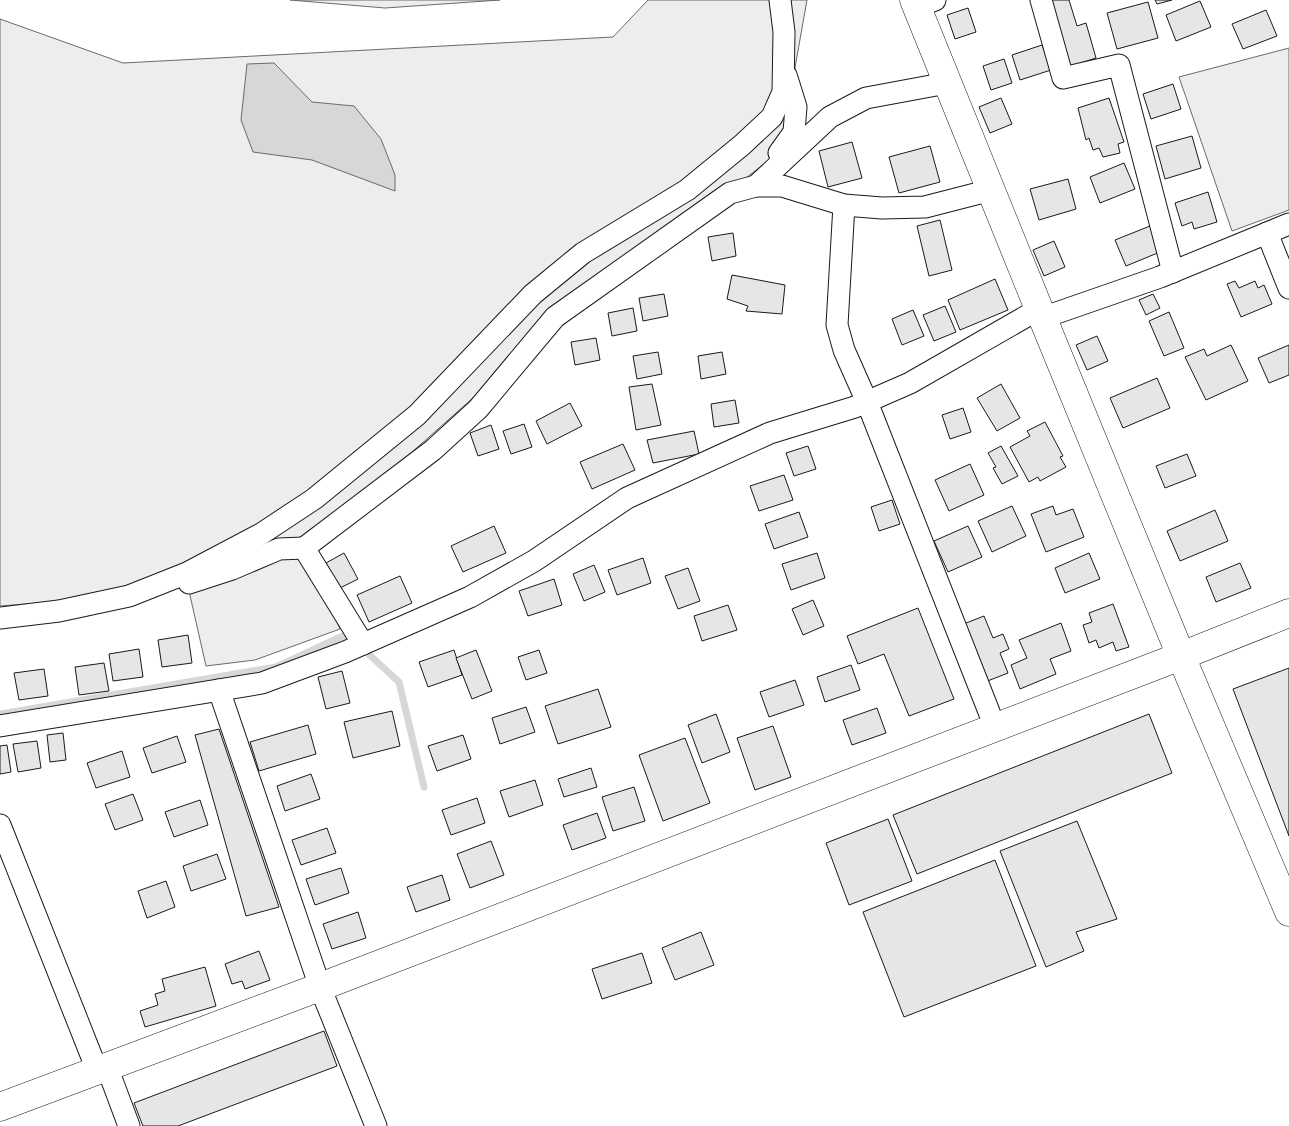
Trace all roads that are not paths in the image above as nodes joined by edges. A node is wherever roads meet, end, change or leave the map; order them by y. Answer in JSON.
{"nodes":[{"id":1,"x":780,"y":0,"type":"edge"},
{"id":2,"x":1041,"y":0,"type":"edge"},
{"id":3,"x":922,"y":2,"type":"edge"},
{"id":4,"x":784,"y":66,"type":"junction"},
{"id":5,"x":947,"y":83,"type":"junction"},
{"id":6,"x":756,"y":186,"type":"junction"},
{"id":7,"x":991,"y":190,"type":"junction"},
{"id":8,"x":844,"y":205,"type":"junction"},
{"id":9,"x":1289,"y":224,"type":"edge"},
{"id":10,"x":1267,"y":234,"type":"junction"},
{"id":11,"x":1173,"y":272,"type":"junction"},
{"id":12,"x":1289,"y":288,"type":"edge"},
{"id":13,"x":1041,"y":314,"type":"junction"},
{"id":14,"x":867,"y":402,"type":"junction"},
{"id":15,"x":304,"y":548,"type":"junction"},
{"id":16,"x":129,"y":596,"type":"junction"},
{"id":17,"x":1289,"y":613,"type":"edge"},
{"id":18,"x":0,"y":618,"type":"edge"},
{"id":19,"x":363,"y":644,"type":"junction"},
{"id":20,"x":1180,"y":656,"type":"junction"},
{"id":21,"x":219,"y":690,"type":"junction"},
{"id":22,"x":0,"y":726,"type":"edge"},
{"id":23,"x":995,"y":728,"type":"junction"},
{"id":24,"x":0,"y":825,"type":"edge"},
{"id":25,"x":1289,"y":912,"type":"edge"},
{"id":26,"x":320,"y":987,"type":"junction"},
{"id":27,"x":102,"y":1068,"type":"junction"},
{"id":28,"x":0,"y":1107,"type":"edge"},
{"id":29,"x":129,"y":1126,"type":"edge"},
{"id":30,"x":376,"y":1126,"type":"edge"}],
"edges":[{"from":1,"to":4,"type":"street"},
{"from":2,"to":11,"type":"street"},
{"from":3,"to":5,"type":"street"},
{"from":4,"to":6,"type":"street"},
{"from":4,"to":16,"type":"street"},
{"from":5,"to":6,"type":"street"},
{"from":5,"to":7,"type":"street"},
{"from":6,"to":8,"type":"street"},
{"from":6,"to":15,"type":"street"},
{"from":7,"to":8,"type":"street"},
{"from":7,"to":13,"type":"street"},
{"from":8,"to":14,"type":"street"},
{"from":9,"to":10,"type":"street"},
{"from":10,"to":11,"type":"street"},
{"from":10,"to":12,"type":"street"},
{"from":11,"to":13,"type":"street"},
{"from":13,"to":14,"type":"street"},
{"from":13,"to":20,"type":"street"},
{"from":14,"to":19,"type":"street"},
{"from":14,"to":23,"type":"street"},
{"from":15,"to":16,"type":"street"},
{"from":15,"to":19,"type":"street"},
{"from":16,"to":18,"type":"street"},
{"from":17,"to":20,"type":"street"},
{"from":19,"to":21,"type":"street"},
{"from":20,"to":23,"type":"street"},
{"from":20,"to":25,"type":"street"},
{"from":21,"to":22,"type":"street"},
{"from":21,"to":26,"type":"street"},
{"from":23,"to":26,"type":"street"},
{"from":24,"to":27,"type":"street"},
{"from":26,"to":27,"type":"street"},
{"from":26,"to":30,"type":"street"},
{"from":27,"to":28,"type":"street"},
{"from":27,"to":29,"type":"street"}]}
